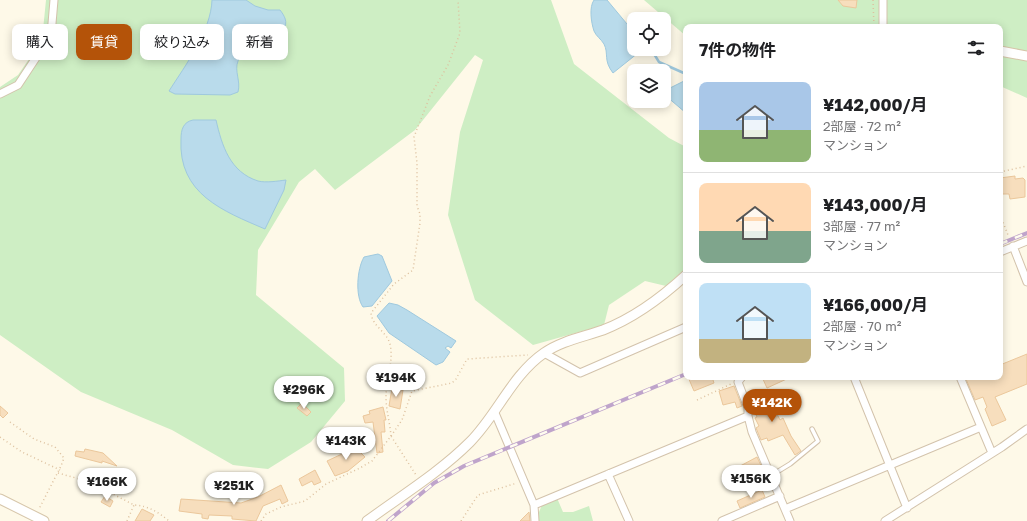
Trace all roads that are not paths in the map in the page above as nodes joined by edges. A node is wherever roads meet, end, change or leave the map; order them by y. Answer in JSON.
{"nodes":[{"id":1,"x":54,"y":0,"type":"edge"},
{"id":2,"x":883,"y":0,"type":"edge"},
{"id":3,"x":883,"y":24,"type":"edge"},
{"id":4,"x":1003,"y":52,"type":"edge"},
{"id":5,"x":1027,"y":56,"type":"edge"},
{"id":6,"x":0,"y":94,"type":"edge"},
{"id":7,"x":1027,"y":241,"type":"edge"},
{"id":8,"x":1013,"y":246,"type":"junction"},
{"id":9,"x":1003,"y":251,"type":"edge"},
{"id":10,"x":683,"y":278,"type":"edge"},
{"id":11,"x":1027,"y":282,"type":"edge"},
{"id":12,"x":683,"y":328,"type":"edge"},
{"id":13,"x":541,"y":355,"type":"junction"},
{"id":14,"x":740,"y":380,"type":"edge"},
{"id":15,"x":855,"y":380,"type":"edge"},
{"id":16,"x":961,"y":380,"type":"edge"},
{"id":17,"x":495,"y":413,"type":"junction"},
{"id":18,"x":748,"y":416,"type":"junction"},
{"id":19,"x":981,"y":427,"type":"junction"},
{"id":20,"x":812,"y":429,"type":"dead end"},
{"id":21,"x":1027,"y":429,"type":"edge"},
{"id":22,"x":992,"y":454,"type":"junction"},
{"id":23,"x":890,"y":465,"type":"junction"},
{"id":24,"x":608,"y":474,"type":"junction"},
{"id":25,"x":772,"y":475,"type":"junction"},
{"id":26,"x":780,"y":496,"type":"junction"},
{"id":27,"x":0,"y":499,"type":"edge"},
{"id":28,"x":534,"y":505,"type":"junction"},
{"id":29,"x":785,"y":508,"type":"junction"},
{"id":30,"x":907,"y":508,"type":"junction"},
{"id":31,"x":44,"y":521,"type":"edge"},
{"id":32,"x":367,"y":521,"type":"edge"},
{"id":33,"x":535,"y":521,"type":"edge"},
{"id":34,"x":629,"y":521,"type":"edge"},
{"id":35,"x":722,"y":521,"type":"edge"},
{"id":36,"x":790,"y":521,"type":"edge"},
{"id":37,"x":885,"y":521,"type":"edge"}],
"edges":[{"from":1,"to":6,"type":"street"},
{"from":2,"to":3,"type":"street"},
{"from":4,"to":5,"type":"street"},
{"from":7,"to":8,"type":"street"},
{"from":8,"to":9,"type":"street"},
{"from":8,"to":11,"type":"street"},
{"from":10,"to":13,"type":"street"},
{"from":12,"to":13,"type":"street"},
{"from":13,"to":17,"type":"street"},
{"from":14,"to":18,"type":"street"},
{"from":15,"to":23,"type":"street"},
{"from":16,"to":19,"type":"street"},
{"from":17,"to":28,"type":"street"},
{"from":17,"to":32,"type":"street"},
{"from":18,"to":24,"type":"street"},
{"from":18,"to":25,"type":"street"},
{"from":19,"to":22,"type":"street"},
{"from":19,"to":23,"type":"street"},
{"from":20,"to":25,"type":"lane"},
{"from":21,"to":22,"type":"street"},
{"from":22,"to":30,"type":"street"},
{"from":23,"to":29,"type":"street"},
{"from":23,"to":30,"type":"street"},
{"from":24,"to":28,"type":"street"},
{"from":24,"to":34,"type":"street"},
{"from":25,"to":26,"type":"street"},
{"from":26,"to":29,"type":"street"},
{"from":26,"to":35,"type":"street"},
{"from":27,"to":31,"type":"street"},
{"from":28,"to":33,"type":"street"},
{"from":29,"to":36,"type":"street"},
{"from":30,"to":37,"type":"street"}]}
